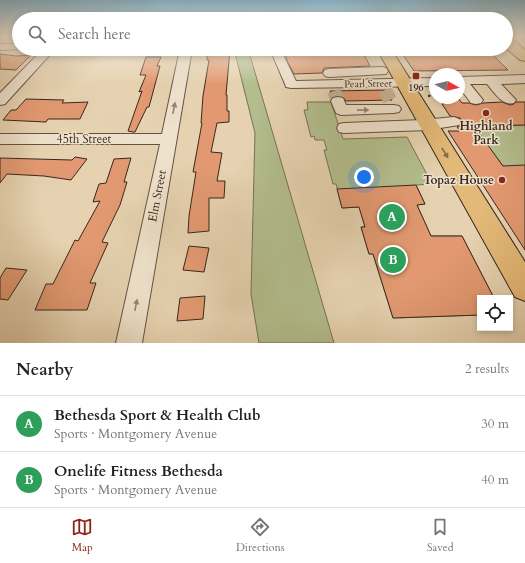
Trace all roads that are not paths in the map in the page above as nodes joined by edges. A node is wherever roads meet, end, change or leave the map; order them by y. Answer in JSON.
{"nodes":[{"id":1,"x":43,"y":56,"type":"edge"},
{"id":2,"x":185,"y":56,"type":"edge"},
{"id":3,"x":280,"y":56,"type":"edge"},
{"id":4,"x":385,"y":56,"type":"edge"},
{"id":5,"x":350,"y":72,"type":"junction"},
{"id":6,"x":525,"y":79,"type":"edge"},
{"id":7,"x":490,"y":80,"type":"junction"},
{"id":8,"x":465,"y":81,"type":"edge"},
{"id":9,"x":429,"y":83,"type":"edge"},
{"id":10,"x":356,"y":85,"type":"junction"},
{"id":11,"x":333,"y":87,"type":"junction"},
{"id":12,"x":465,"y":87,"type":"edge"},
{"id":13,"x":389,"y":90,"type":"junction"},
{"id":14,"x":476,"y":100,"type":"dead end"},
{"id":15,"x":509,"y":100,"type":"dead end"},
{"id":16,"x":0,"y":102,"type":"edge"},
{"id":17,"x":454,"y":122,"type":"dead end"},
{"id":18,"x":428,"y":124,"type":"junction"},
{"id":19,"x":403,"y":126,"type":"junction"},
{"id":20,"x":344,"y":128,"type":"dead end"},
{"id":21,"x":0,"y":139,"type":"edge"},
{"id":22,"x":168,"y":139,"type":"junction"},
{"id":23,"x":519,"y":267,"type":"edge"},
{"id":24,"x":525,"y":287,"type":"edge"},
{"id":25,"x":129,"y":343,"type":"edge"}],
"edges":[{"from":1,"to":16,"type":"street"},
{"from":22,"to":2,"type":"street","name":"Elm Street","one_way":true},
{"from":3,"to":11,"type":"street","name":"Pearl Street"},
{"from":4,"to":13,"type":"main road"},
{"from":5,"to":10,"type":"street"},
{"from":5,"to":11,"type":"street"},
{"from":5,"to":13,"type":"street"},
{"from":6,"to":7,"type":"street"},
{"from":7,"to":8,"type":"street"},
{"from":7,"to":15,"type":"street"},
{"from":9,"to":13,"type":"street","name":"Pearl Street"},
{"from":10,"to":11,"type":"street","name":"Pearl Street"},
{"from":10,"to":13,"type":"street","name":"Pearl Street"},
{"from":11,"to":13,"type":"street","one_way":true},
{"from":12,"to":14,"type":"street"},
{"from":13,"to":18,"type":"main road"},
{"from":13,"to":19,"type":"street"},
{"from":17,"to":18,"type":"street"},
{"from":18,"to":19,"type":"street"},
{"from":18,"to":23,"type":"main road","one_way":true},
{"from":19,"to":20,"type":"street"},
{"from":21,"to":22,"type":"street","name":"45th Street"},
{"from":25,"to":22,"type":"street","name":"Elm Street","one_way":true},
{"from":23,"to":24,"type":"main road"}]}
